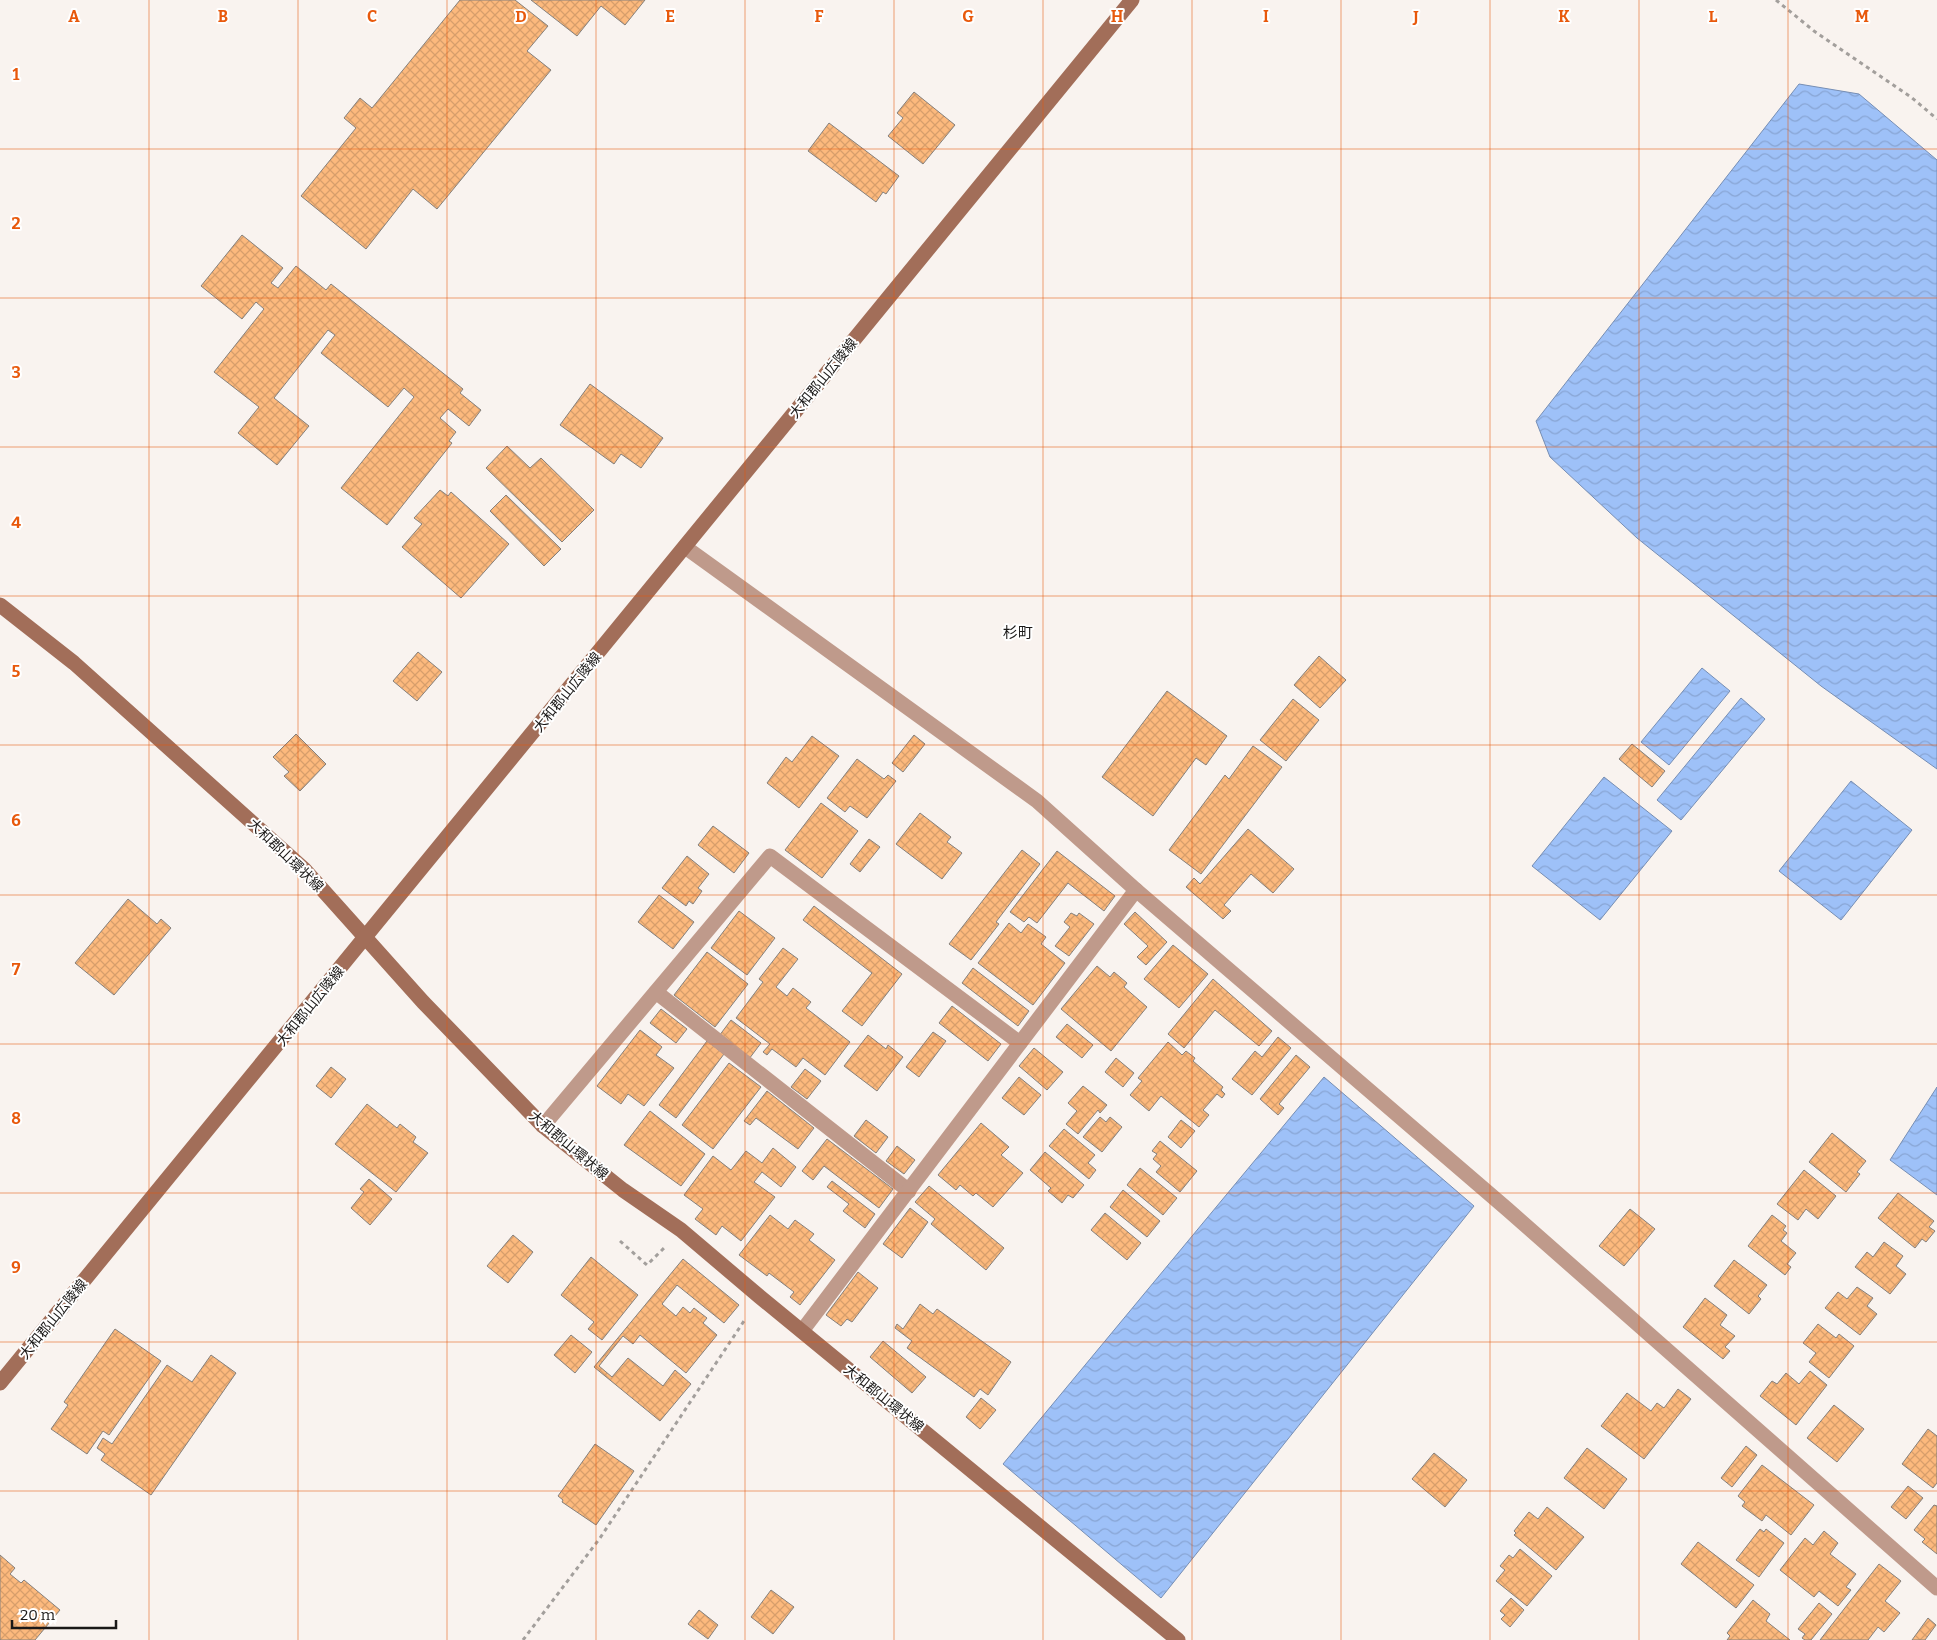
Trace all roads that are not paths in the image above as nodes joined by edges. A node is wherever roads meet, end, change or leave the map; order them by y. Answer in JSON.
{"nodes":[{"id":1,"x":1132,"y":0,"type":"edge"},
{"id":2,"x":685,"y":547,"type":"junction"},
{"id":3,"x":0,"y":605,"type":"edge"},
{"id":4,"x":1136,"y":890,"type":"junction"},
{"id":5,"x":366,"y":938,"type":"junction"},
{"id":6,"x":656,"y":992,"type":"junction"},
{"id":7,"x":1020,"y":1043,"type":"junction"},
{"id":8,"x":543,"y":1126,"type":"junction"},
{"id":9,"x":909,"y":1191,"type":"junction"},
{"id":10,"x":802,"y":1331,"type":"junction"},
{"id":11,"x":0,"y":1383,"type":"edge"},
{"id":12,"x":1937,"y":1588,"type":"edge"},
{"id":13,"x":1178,"y":1640,"type":"edge"}],
"edges":[{"from":1,"to":2,"type":"main road","name":"大和郡山広陵線"},
{"from":2,"to":4,"type":"street"},
{"from":2,"to":5,"type":"main road","name":"大和郡山広陵線"},
{"from":3,"to":5,"type":"main road","name":"大和郡山環状線"},
{"from":4,"to":7,"type":"street"},
{"from":4,"to":12,"type":"street"},
{"from":5,"to":8,"type":"main road","name":"大和郡山環状線"},
{"from":5,"to":11,"type":"main road","name":"大和郡山広陵線"},
{"from":6,"to":7,"type":"street"},
{"from":6,"to":8,"type":"street"},
{"from":6,"to":9,"type":"street"},
{"from":7,"to":9,"type":"street"},
{"from":8,"to":10,"type":"main road","name":"大和郡山環状線"},
{"from":9,"to":10,"type":"street"},
{"from":10,"to":13,"type":"main road","name":"大和郡山環状線"}]}
